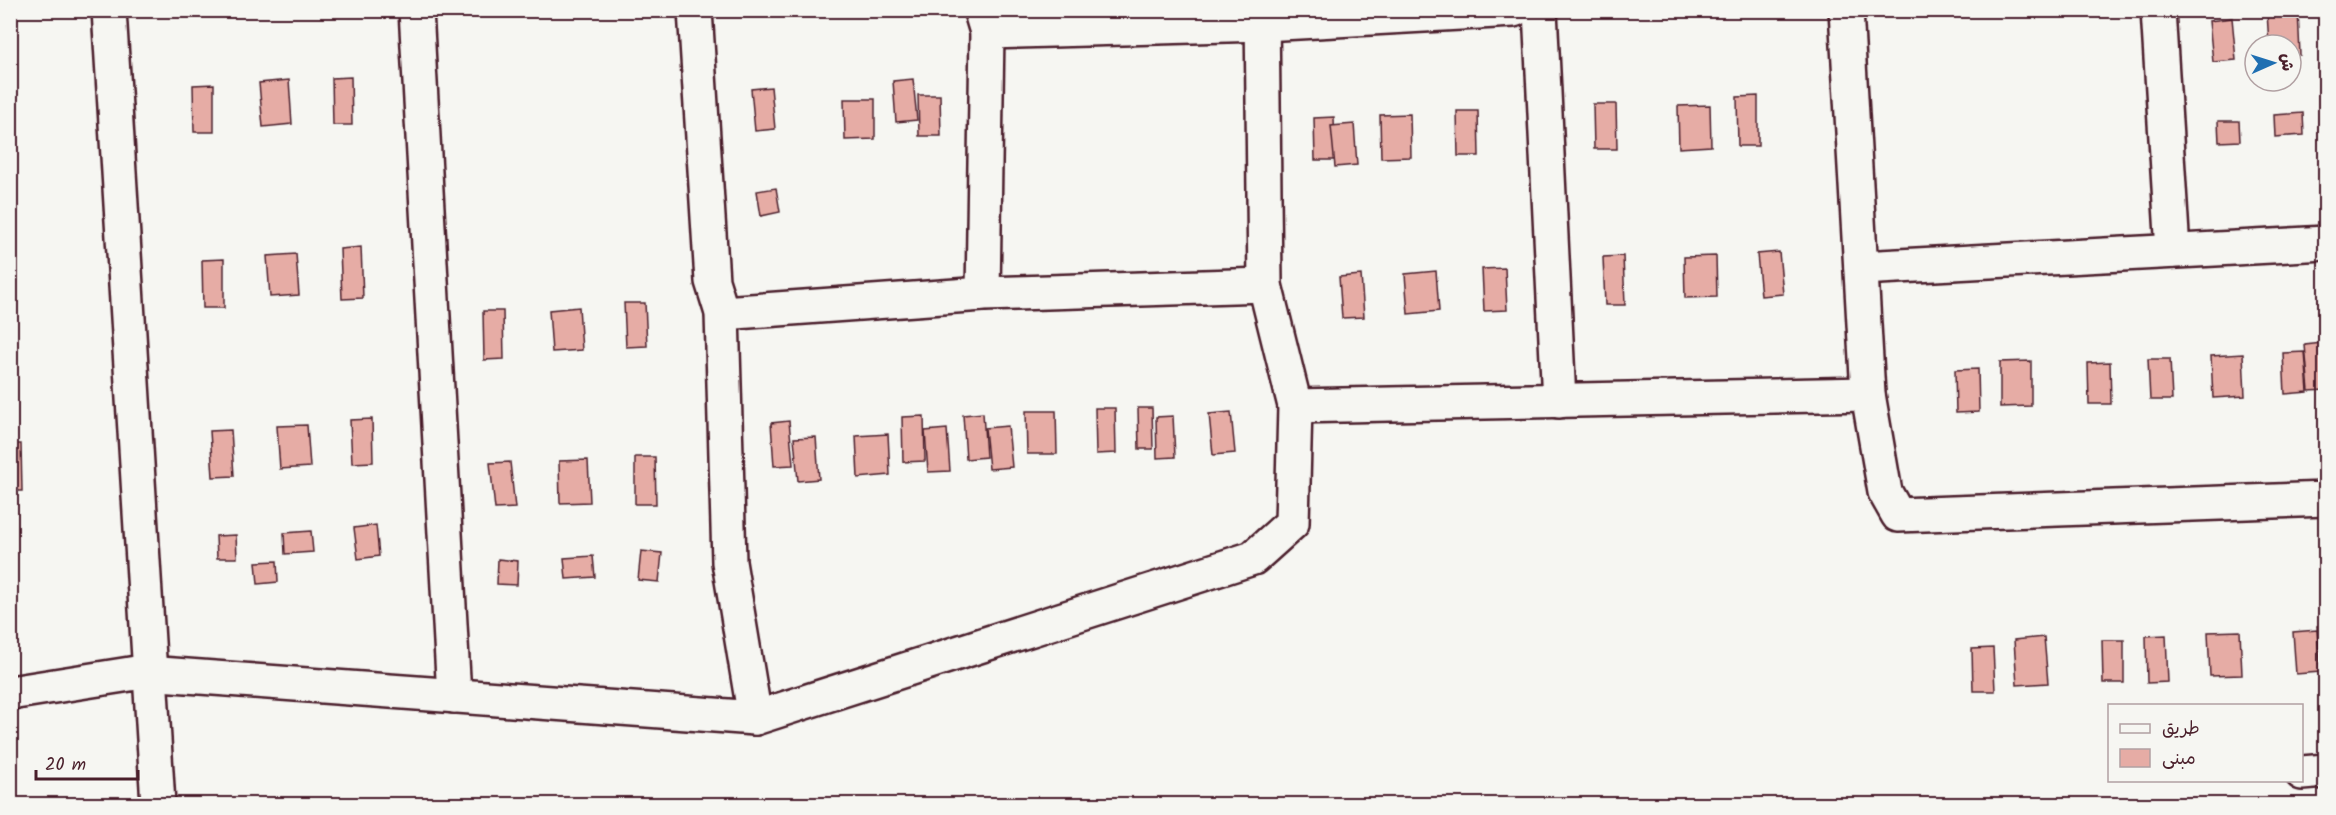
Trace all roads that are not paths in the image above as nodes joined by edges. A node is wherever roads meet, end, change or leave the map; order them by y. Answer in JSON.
{"nodes":[{"id":1,"x":109,"y":10,"type":"edge"},
{"id":2,"x":416,"y":10,"type":"edge"},
{"id":3,"x":695,"y":10,"type":"edge"},
{"id":4,"x":1514,"y":10,"type":"edge"},
{"id":5,"x":1539,"y":10,"type":"edge"},
{"id":6,"x":1846,"y":10,"type":"edge"},
{"id":7,"x":2158,"y":10,"type":"edge"},
{"id":8,"x":1262,"y":17,"type":"edge"},
{"id":9,"x":984,"y":21,"type":"edge"},
{"id":10,"x":2325,"y":243,"type":"edge"},
{"id":11,"x":2173,"y":251,"type":"junction"},
{"id":12,"x":1861,"y":268,"type":"junction"},
{"id":13,"x":1265,"y":285,"type":"junction"},
{"id":14,"x":983,"y":294,"type":"junction"},
{"id":15,"x":722,"y":313,"type":"junction"},
{"id":16,"x":1868,"y":394,"type":"junction"},
{"id":17,"x":1559,"y":400,"type":"junction"},
{"id":18,"x":1295,"y":406,"type":"junction"},
{"id":19,"x":2325,"y":499,"type":"edge"},
{"id":20,"x":149,"y":671,"type":"junction"},
{"id":21,"x":10,"y":693,"type":"edge"},
{"id":22,"x":454,"y":696,"type":"junction"},
{"id":23,"x":755,"y":718,"type":"junction"},
{"id":24,"x":2325,"y":771,"type":"edge"},
{"id":25,"x":2303,"y":773,"type":"edge"},
{"id":26,"x":158,"y":804,"type":"edge"}],
"edges":[{"from":1,"to":20,"type":"street"},
{"from":2,"to":22,"type":"street"},
{"from":3,"to":15,"type":"street"},
{"from":4,"to":8,"type":"street"},
{"from":5,"to":17,"type":"street"},
{"from":6,"to":12,"type":"street"},
{"from":7,"to":11,"type":"street"},
{"from":8,"to":9,"type":"street"},
{"from":8,"to":13,"type":"street"},
{"from":9,"to":14,"type":"street"},
{"from":10,"to":11,"type":"street"},
{"from":11,"to":12,"type":"street"},
{"from":12,"to":16,"type":"street"},
{"from":13,"to":14,"type":"street"},
{"from":13,"to":18,"type":"street"},
{"from":14,"to":15,"type":"street"},
{"from":15,"to":23,"type":"street"},
{"from":16,"to":17,"type":"street"},
{"from":16,"to":19,"type":"street"},
{"from":17,"to":18,"type":"street"},
{"from":18,"to":23,"type":"street"},
{"from":20,"to":21,"type":"street"},
{"from":20,"to":22,"type":"street"},
{"from":20,"to":26,"type":"street"},
{"from":22,"to":23,"type":"street"},
{"from":24,"to":25,"type":"street"}]}
